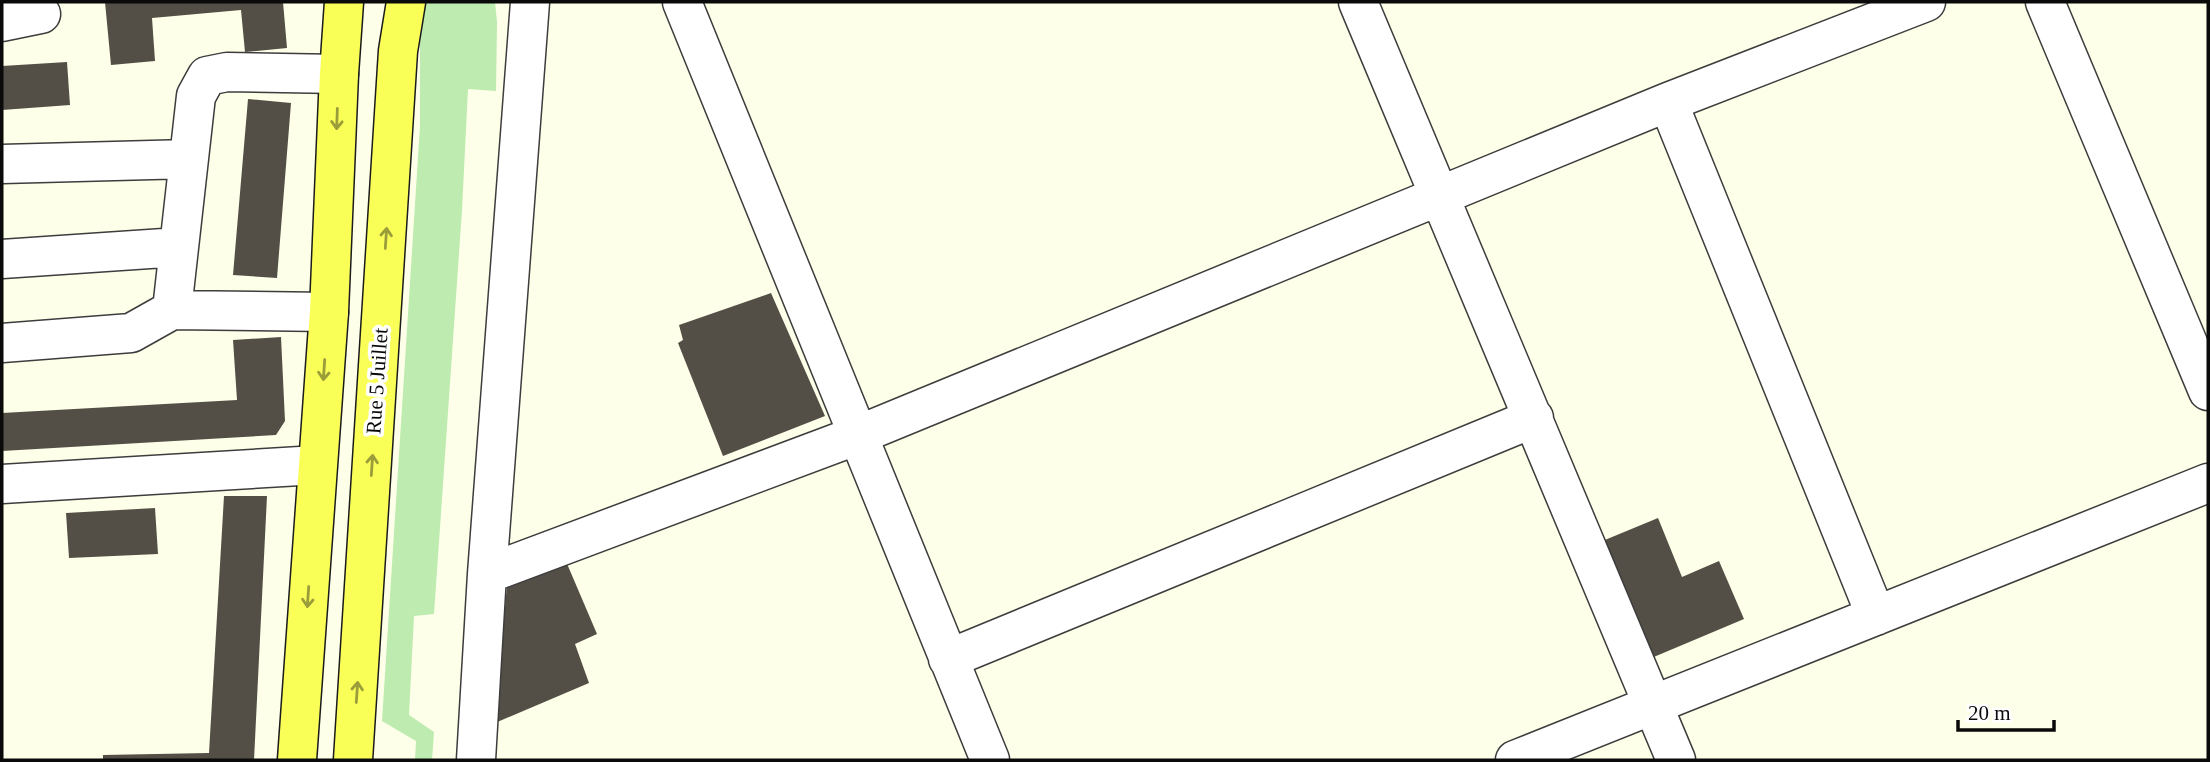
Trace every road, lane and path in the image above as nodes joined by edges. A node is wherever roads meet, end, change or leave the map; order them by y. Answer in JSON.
{"nodes":[{"id":1,"x":344,"y":2,"type":"edge"},
{"id":2,"x":406,"y":2,"type":"edge"},
{"id":3,"x":530,"y":2,"type":"edge"},
{"id":4,"x":682,"y":2,"type":"edge"},
{"id":5,"x":1358,"y":2,"type":"edge"},
{"id":6,"x":1926,"y":2,"type":"edge"},
{"id":7,"x":2045,"y":2,"type":"edge"},
{"id":8,"x":41,"y":14,"type":"dead end"},
{"id":9,"x":2,"y":22,"type":"edge"},
{"id":10,"x":339,"y":74,"type":"junction"},
{"id":11,"x":1668,"y":102,"type":"junction"},
{"id":12,"x":189,"y":159,"type":"junction"},
{"id":13,"x":2,"y":164,"type":"edge"},
{"id":14,"x":1440,"y":196,"type":"junction"},
{"id":15,"x":179,"y":247,"type":"junction"},
{"id":16,"x":2,"y":259,"type":"edge"},
{"id":17,"x":172,"y":310,"type":"junction"},
{"id":18,"x":329,"y":312,"type":"junction"},
{"id":19,"x":2,"y":343,"type":"edge"},
{"id":20,"x":2208,"y":391,"type":"edge"},
{"id":21,"x":1534,"y":418,"type":"junction"},
{"id":22,"x":858,"y":435,"type":"junction"},
{"id":23,"x":317,"y":465,"type":"junction"},
{"id":24,"x":2208,"y":483,"type":"edge"},
{"id":25,"x":2,"y":484,"type":"edge"},
{"id":26,"x":487,"y":574,"type":"junction"},
{"id":27,"x":1876,"y":616,"type":"junction"},
{"id":28,"x":948,"y":659,"type":"junction"},
{"id":29,"x":1654,"y":705,"type":"junction"},
{"id":30,"x":298,"y":760,"type":"edge"},
{"id":31,"x":353,"y":760,"type":"edge"},
{"id":32,"x":476,"y":760,"type":"edge"},
{"id":33,"x":990,"y":760,"type":"edge"},
{"id":34,"x":1515,"y":760,"type":"edge"},
{"id":35,"x":1675,"y":760,"type":"edge"}],
"edges":[{"from":1,"to":10,"type":"main road"},
{"from":31,"to":2,"type":"main road","name":"Rue 5 Juillet","one_way":true},
{"from":3,"to":26,"type":"street"},
{"from":4,"to":22,"type":"street"},
{"from":5,"to":14,"type":"street"},
{"from":6,"to":11,"type":"street"},
{"from":7,"to":20,"type":"street"},
{"from":8,"to":9,"type":"street"},
{"from":10,"to":12,"type":"street"},
{"from":10,"to":18,"type":"main road","one_way":true},
{"from":11,"to":14,"type":"street"},
{"from":11,"to":27,"type":"street"},
{"from":12,"to":13,"type":"street"},
{"from":12,"to":15,"type":"street"},
{"from":14,"to":21,"type":"street"},
{"from":14,"to":22,"type":"street"},
{"from":15,"to":16,"type":"street"},
{"from":15,"to":17,"type":"street"},
{"from":17,"to":18,"type":"street"},
{"from":17,"to":19,"type":"street"},
{"from":18,"to":23,"type":"main road","one_way":true},
{"from":21,"to":28,"type":"street"},
{"from":21,"to":29,"type":"street"},
{"from":22,"to":26,"type":"street"},
{"from":22,"to":28,"type":"street"},
{"from":23,"to":25,"type":"street"},
{"from":23,"to":30,"type":"main road","one_way":true},
{"from":24,"to":27,"type":"street"},
{"from":26,"to":32,"type":"street"},
{"from":27,"to":29,"type":"street"},
{"from":28,"to":33,"type":"street"},
{"from":29,"to":34,"type":"street"},
{"from":29,"to":35,"type":"street"}]}
